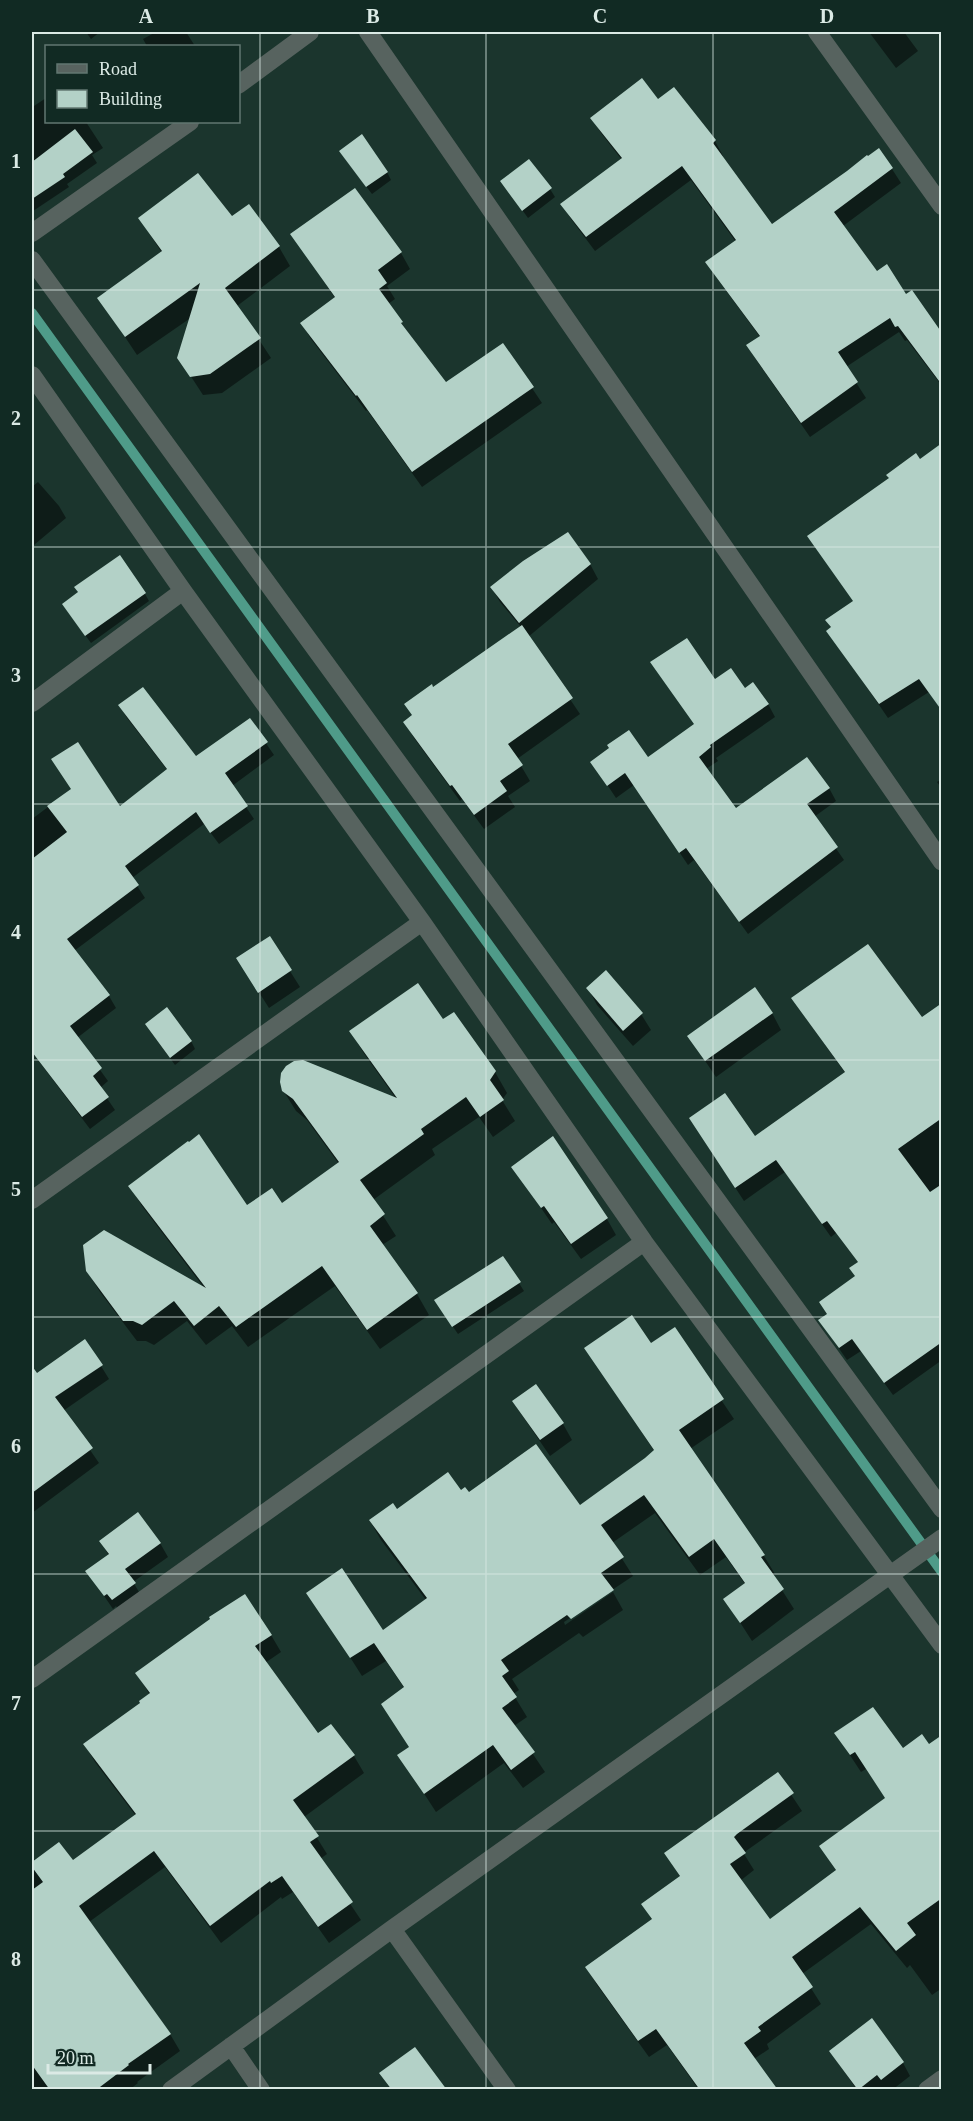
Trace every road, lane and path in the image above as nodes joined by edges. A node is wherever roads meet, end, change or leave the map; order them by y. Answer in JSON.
{"nodes":[{"id":1,"x":310,"y":32,"type":"edge"},
{"id":2,"x":368,"y":32,"type":"edge"},
{"id":3,"x":817,"y":32,"type":"edge"},
{"id":4,"x":240,"y":84,"type":"edge"},
{"id":5,"x":188,"y":123,"type":"edge"},
{"id":6,"x":942,"y":206,"type":"edge"},
{"id":7,"x":32,"y":233,"type":"edge"},
{"id":8,"x":32,"y":260,"type":"edge"},
{"id":9,"x":32,"y":375,"type":"edge"},
{"id":10,"x":183,"y":591,"type":"junction"},
{"id":11,"x":32,"y":703,"type":"edge"},
{"id":12,"x":942,"y":862,"type":"edge"},
{"id":13,"x":422,"y":922,"type":"junction"},
{"id":14,"x":32,"y":1200,"type":"edge"},
{"id":15,"x":644,"y":1242,"type":"junction"},
{"id":16,"x":942,"y":1509,"type":"edge"},
{"id":17,"x":941,"y":1538,"type":"edge"},
{"id":18,"x":888,"y":1575,"type":"junction"},
{"id":19,"x":942,"y":1645,"type":"edge"},
{"id":20,"x":32,"y":1679,"type":"edge"},
{"id":21,"x":392,"y":1929,"type":"junction"},
{"id":22,"x":231,"y":2046,"type":"junction"},
{"id":23,"x":942,"y":2079,"type":"edge"},
{"id":24,"x":171,"y":2090,"type":"edge"},
{"id":25,"x":261,"y":2090,"type":"edge"},
{"id":26,"x":507,"y":2090,"type":"edge"},
{"id":27,"x":927,"y":2090,"type":"edge"}],
"edges":[{"from":1,"to":4,"type":"street"},
{"from":2,"to":12,"type":"street"},
{"from":3,"to":6,"type":"street"},
{"from":5,"to":7,"type":"street"},
{"from":8,"to":16,"type":"street"},
{"from":9,"to":10,"type":"street"},
{"from":10,"to":11,"type":"street"},
{"from":10,"to":13,"type":"street"},
{"from":13,"to":14,"type":"street"},
{"from":13,"to":15,"type":"street"},
{"from":15,"to":18,"type":"street"},
{"from":15,"to":20,"type":"street"},
{"from":17,"to":18,"type":"street"},
{"from":18,"to":19,"type":"street"},
{"from":18,"to":21,"type":"street"},
{"from":21,"to":22,"type":"street"},
{"from":21,"to":26,"type":"street"},
{"from":22,"to":24,"type":"street"},
{"from":22,"to":25,"type":"street"},
{"from":23,"to":27,"type":"street"}]}
